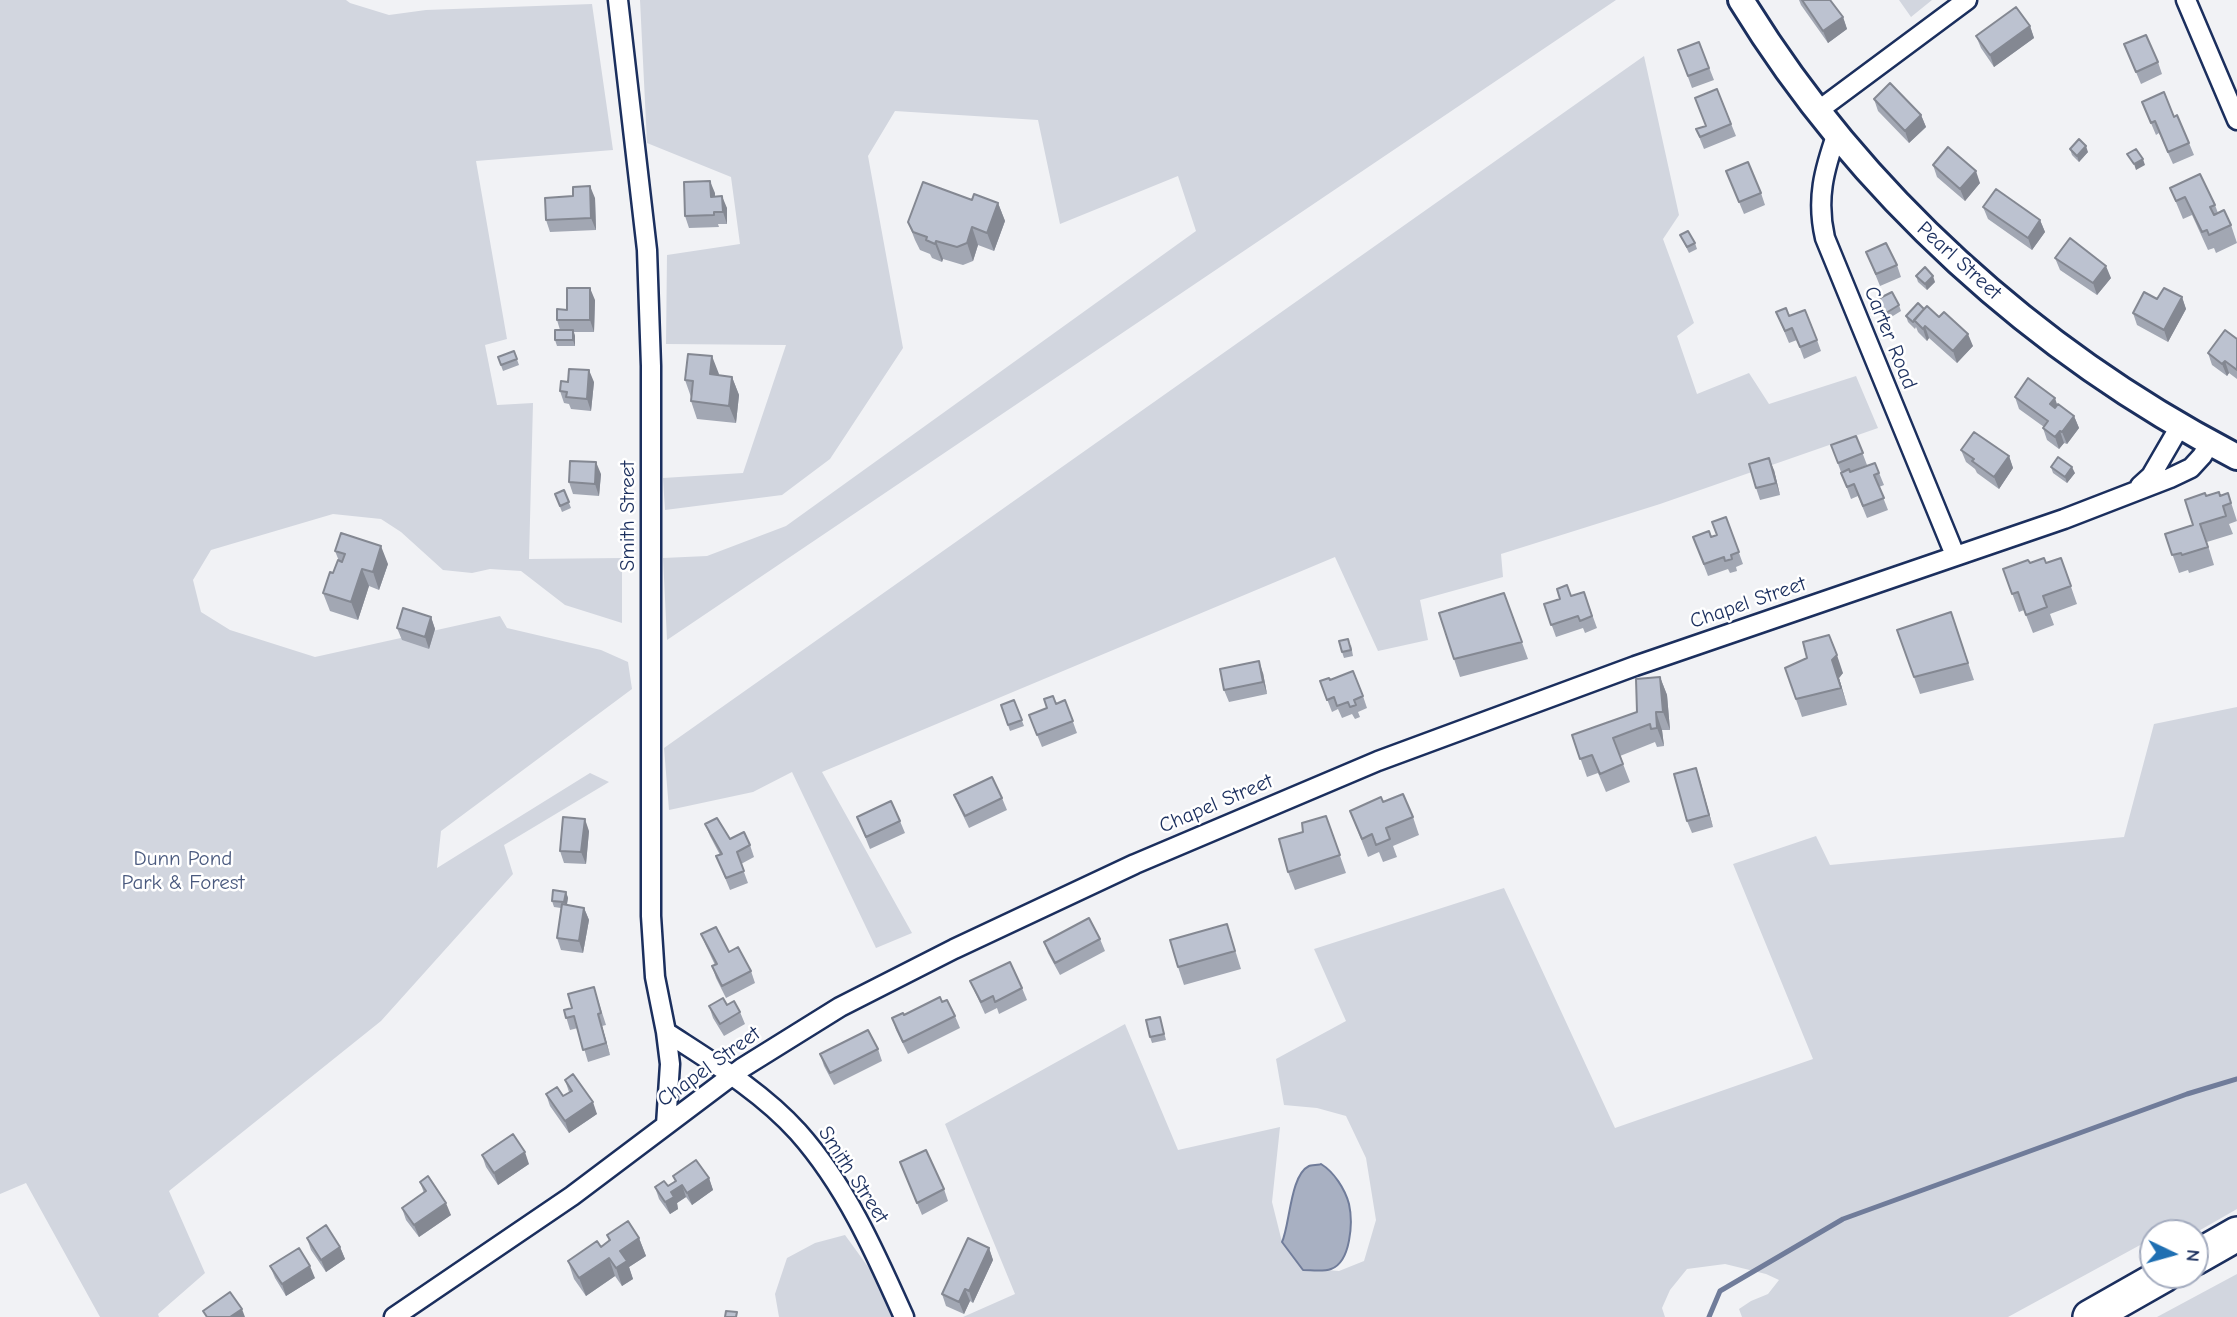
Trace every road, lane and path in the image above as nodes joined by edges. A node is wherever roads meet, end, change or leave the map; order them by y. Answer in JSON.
{"nodes":[{"id":1,"x":618,"y":0,"type":"edge"},
{"id":2,"x":1741,"y":0,"type":"edge"},
{"id":3,"x":1967,"y":0,"type":"edge"},
{"id":4,"x":2186,"y":0,"type":"edge"},
{"id":5,"x":1819,"y":110,"type":"junction"},
{"id":6,"x":2237,"y":120,"type":"edge"},
{"id":7,"x":1837,"y":133,"type":"junction"},
{"id":8,"x":2180,"y":426,"type":"junction"},
{"id":9,"x":2210,"y":443,"type":"junction"},
{"id":10,"x":2237,"y":457,"type":"edge"},
{"id":11,"x":2134,"y":491,"type":"junction"},
{"id":12,"x":1955,"y":555,"type":"junction"},
{"id":13,"x":666,"y":1032,"type":"junction"},
{"id":14,"x":732,"y":1075,"type":"junction"},
{"id":15,"x":666,"y":1125,"type":"junction"},
{"id":16,"x":2237,"y":1234,"type":"edge"},
{"id":17,"x":2209,"y":1250,"type":"edge"},
{"id":18,"x":2139,"y":1289,"type":"edge"},
{"id":19,"x":394,"y":1317,"type":"edge"},
{"id":20,"x":904,"y":1317,"type":"edge"},
{"id":21,"x":2090,"y":1317,"type":"edge"}],
"edges":[{"from":1,"to":13,"type":"street","name":"Smith Street"},
{"from":2,"to":5,"type":"main road","name":"Pearl Street"},
{"from":3,"to":5,"type":"street"},
{"from":4,"to":6,"type":"street"},
{"from":5,"to":7,"type":"main road","name":"Pearl Street"},
{"from":7,"to":8,"type":"main road","name":"Pearl Street"},
{"from":7,"to":12,"type":"street","name":"Carter Road"},
{"from":8,"to":9,"type":"main road","name":"Pearl Street"},
{"from":8,"to":11,"type":"street","name":"Chapel Street"},
{"from":9,"to":10,"type":"main road","name":"Pearl Street"},
{"from":9,"to":11,"type":"street","name":"Chapel Street"},
{"from":11,"to":12,"type":"street","name":"Chapel Street"},
{"from":12,"to":14,"type":"street","name":"Chapel Street"},
{"from":13,"to":14,"type":"street","name":"Smith Street"},
{"from":13,"to":15,"type":"street","name":"Smith Street"},
{"from":14,"to":15,"type":"street","name":"Chapel Street"},
{"from":14,"to":20,"type":"street","name":"Smith Street"},
{"from":15,"to":19,"type":"street","name":"Chapel Street"},
{"from":16,"to":17,"type":"highway"},
{"from":18,"to":21,"type":"highway"}]}
